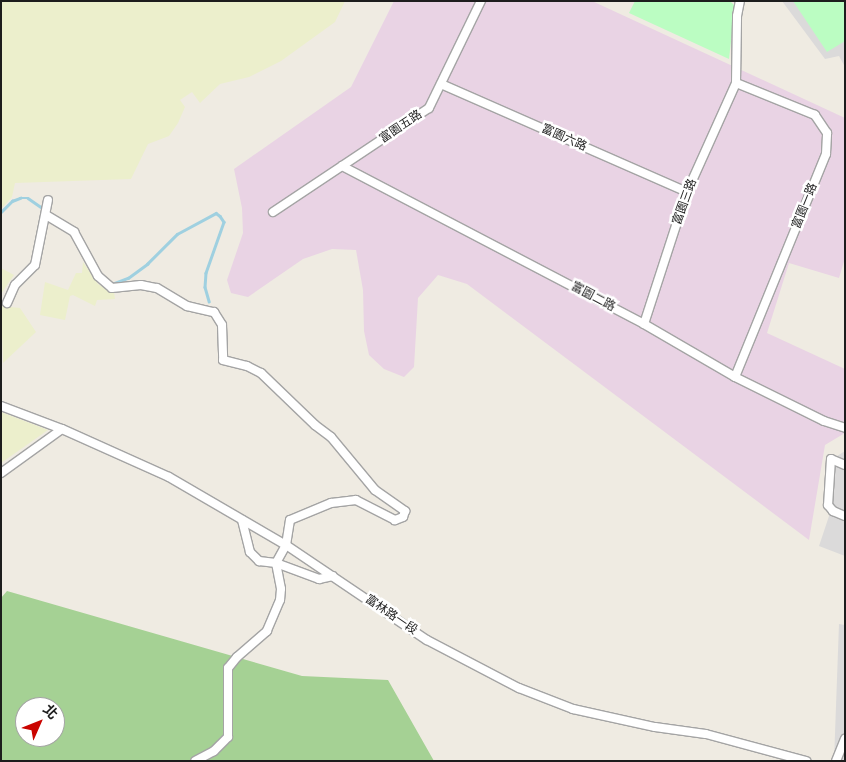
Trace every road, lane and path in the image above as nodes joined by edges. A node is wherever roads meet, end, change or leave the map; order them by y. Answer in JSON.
{"nodes":[{"id":1,"x":481,"y":1,"type":"edge"},
{"id":2,"x":740,"y":1,"type":"edge"},
{"id":3,"x":736,"y":83,"type":"junction"},
{"id":4,"x":441,"y":84,"type":"junction"},
{"id":5,"x":342,"y":166,"type":"junction"},
{"id":6,"x":687,"y":192,"type":"junction"},
{"id":7,"x":273,"y":212,"type":"dead end"},
{"id":8,"x":7,"y":303,"type":"dead end"},
{"id":9,"x":644,"y":324,"type":"junction"},
{"id":10,"x":735,"y":377,"type":"junction"},
{"id":11,"x":1,"y":406,"type":"edge"},
{"id":12,"x":845,"y":428,"type":"edge"},
{"id":13,"x":62,"y":429,"type":"junction"},
{"id":14,"x":845,"y":465,"type":"edge"},
{"id":15,"x":1,"y":473,"type":"edge"},
{"id":16,"x":845,"y":516,"type":"edge"},
{"id":17,"x":242,"y":520,"type":"junction"},
{"id":18,"x":286,"y":545,"type":"junction"},
{"id":19,"x":276,"y":563,"type":"junction"},
{"id":20,"x":333,"y":576,"type":"junction"},
{"id":21,"x":845,"y":739,"type":"edge"},
{"id":22,"x":194,"y":761,"type":"edge"},
{"id":23,"x":806,"y":761,"type":"edge"},
{"id":24,"x":836,"y":761,"type":"edge"}],
"edges":[{"from":1,"to":4,"type":"street","name":"富園五路"},
{"from":2,"to":3,"type":"street"},
{"from":3,"to":6,"type":"street","name":"富園三路"},
{"from":3,"to":10,"type":"street","name":"富園一路"},
{"from":4,"to":5,"type":"street","name":"富園五路"},
{"from":4,"to":6,"type":"street","name":"富園六路"},
{"from":5,"to":7,"type":"street","name":"富園五路"},
{"from":5,"to":9,"type":"street","name":"富園二路"},
{"from":6,"to":9,"type":"street","name":"富園三路"},
{"from":8,"to":18,"type":"street"},
{"from":9,"to":10,"type":"street","name":"富園二路"},
{"from":10,"to":12,"type":"street","name":"富園二路"},
{"from":11,"to":13,"type":"street","name":"富林路一段"},
{"from":13,"to":15,"type":"street"},
{"from":13,"to":17,"type":"street","name":"富林路一段"},
{"from":14,"to":16,"type":"street"},
{"from":17,"to":18,"type":"street","name":"富林路一段"},
{"from":17,"to":19,"type":"street"},
{"from":18,"to":19,"type":"street"},
{"from":18,"to":20,"type":"street","name":"富林路一段"},
{"from":19,"to":20,"type":"street"},
{"from":19,"to":22,"type":"street"},
{"from":20,"to":23,"type":"street","name":"富林路一段"},
{"from":21,"to":24,"type":"street"}]}
